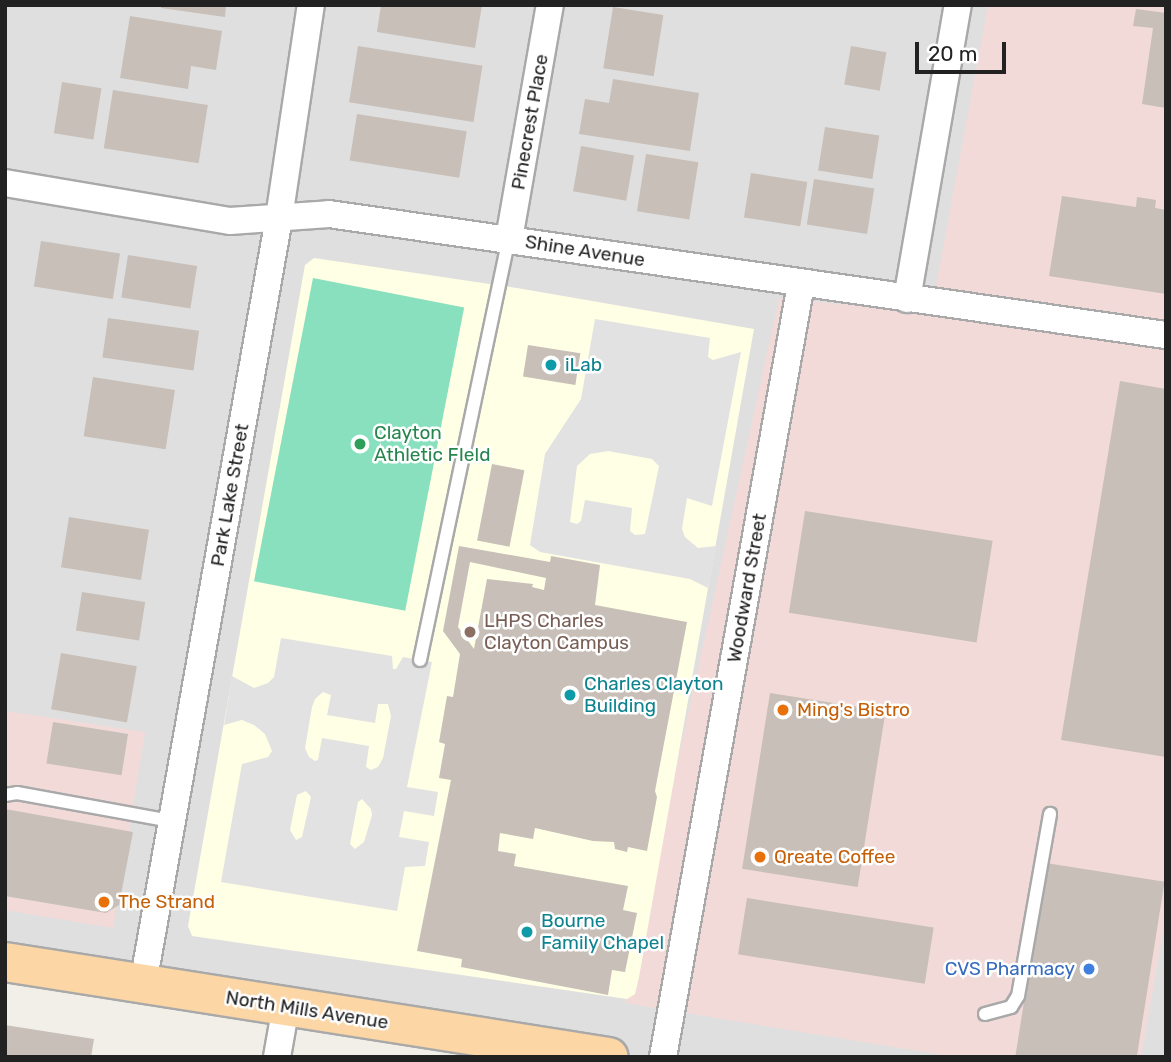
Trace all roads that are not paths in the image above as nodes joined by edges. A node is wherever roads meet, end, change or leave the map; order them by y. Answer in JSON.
{"nodes":[{"id":1,"x":311,"y":5,"type":"edge"},
{"id":2,"x":550,"y":5,"type":"edge"},
{"id":3,"x":958,"y":5,"type":"edge"},
{"id":4,"x":5,"y":183,"type":"edge"},
{"id":5,"x":279,"y":218,"type":"junction"},
{"id":6,"x":509,"y":239,"type":"junction"},
{"id":7,"x":801,"y":284,"type":"junction"},
{"id":8,"x":907,"y":299,"type":"junction"},
{"id":9,"x":1166,"y":335,"type":"edge"},
{"id":10,"x":420,"y":660,"type":"dead end"},
{"id":11,"x":5,"y":795,"type":"edge"},
{"id":12,"x":1050,"y":814,"type":"dead end"},
{"id":13,"x":172,"y":821,"type":"junction"},
{"id":14,"x":5,"y":962,"type":"edge"},
{"id":15,"x":143,"y":984,"type":"junction"},
{"id":16,"x":286,"y":1006,"type":"junction"},
{"id":17,"x":985,"y":1014,"type":"dead end"},
{"id":18,"x":561,"y":1053,"type":"edge"},
{"id":19,"x":277,"y":1057,"type":"edge"},
{"id":20,"x":609,"y":1057,"type":"edge"},
{"id":21,"x":663,"y":1057,"type":"edge"}],
"edges":[{"from":1,"to":5,"type":"street","name":"Park Lake Street"},
{"from":2,"to":6,"type":"street","name":"Pinecrest Place"},
{"from":3,"to":8,"type":"street"},
{"from":4,"to":5,"type":"street","name":"Shine Avenue"},
{"from":5,"to":6,"type":"street","name":"Shine Avenue"},
{"from":5,"to":13,"type":"street","name":"Park Lake Street"},
{"from":6,"to":7,"type":"street","name":"Shine Avenue"},
{"from":6,"to":10,"type":"lane"},
{"from":7,"to":8,"type":"street","name":"Shine Avenue"},
{"from":7,"to":21,"type":"street","name":"Woodward Street"},
{"from":8,"to":9,"type":"street","name":"Shine Avenue"},
{"from":11,"to":13,"type":"lane"},
{"from":12,"to":17,"type":"lane"},
{"from":13,"to":15,"type":"street","name":"Park Lake Street"},
{"from":14,"to":15,"type":"main road","name":"North Mills Avenue"},
{"from":15,"to":16,"type":"main road","name":"North Mills Avenue"},
{"from":16,"to":18,"type":"main road","name":"North Mills Avenue"},
{"from":16,"to":19,"type":"street"},
{"from":18,"to":20,"type":"main road","name":"North Mills Avenue"}]}
